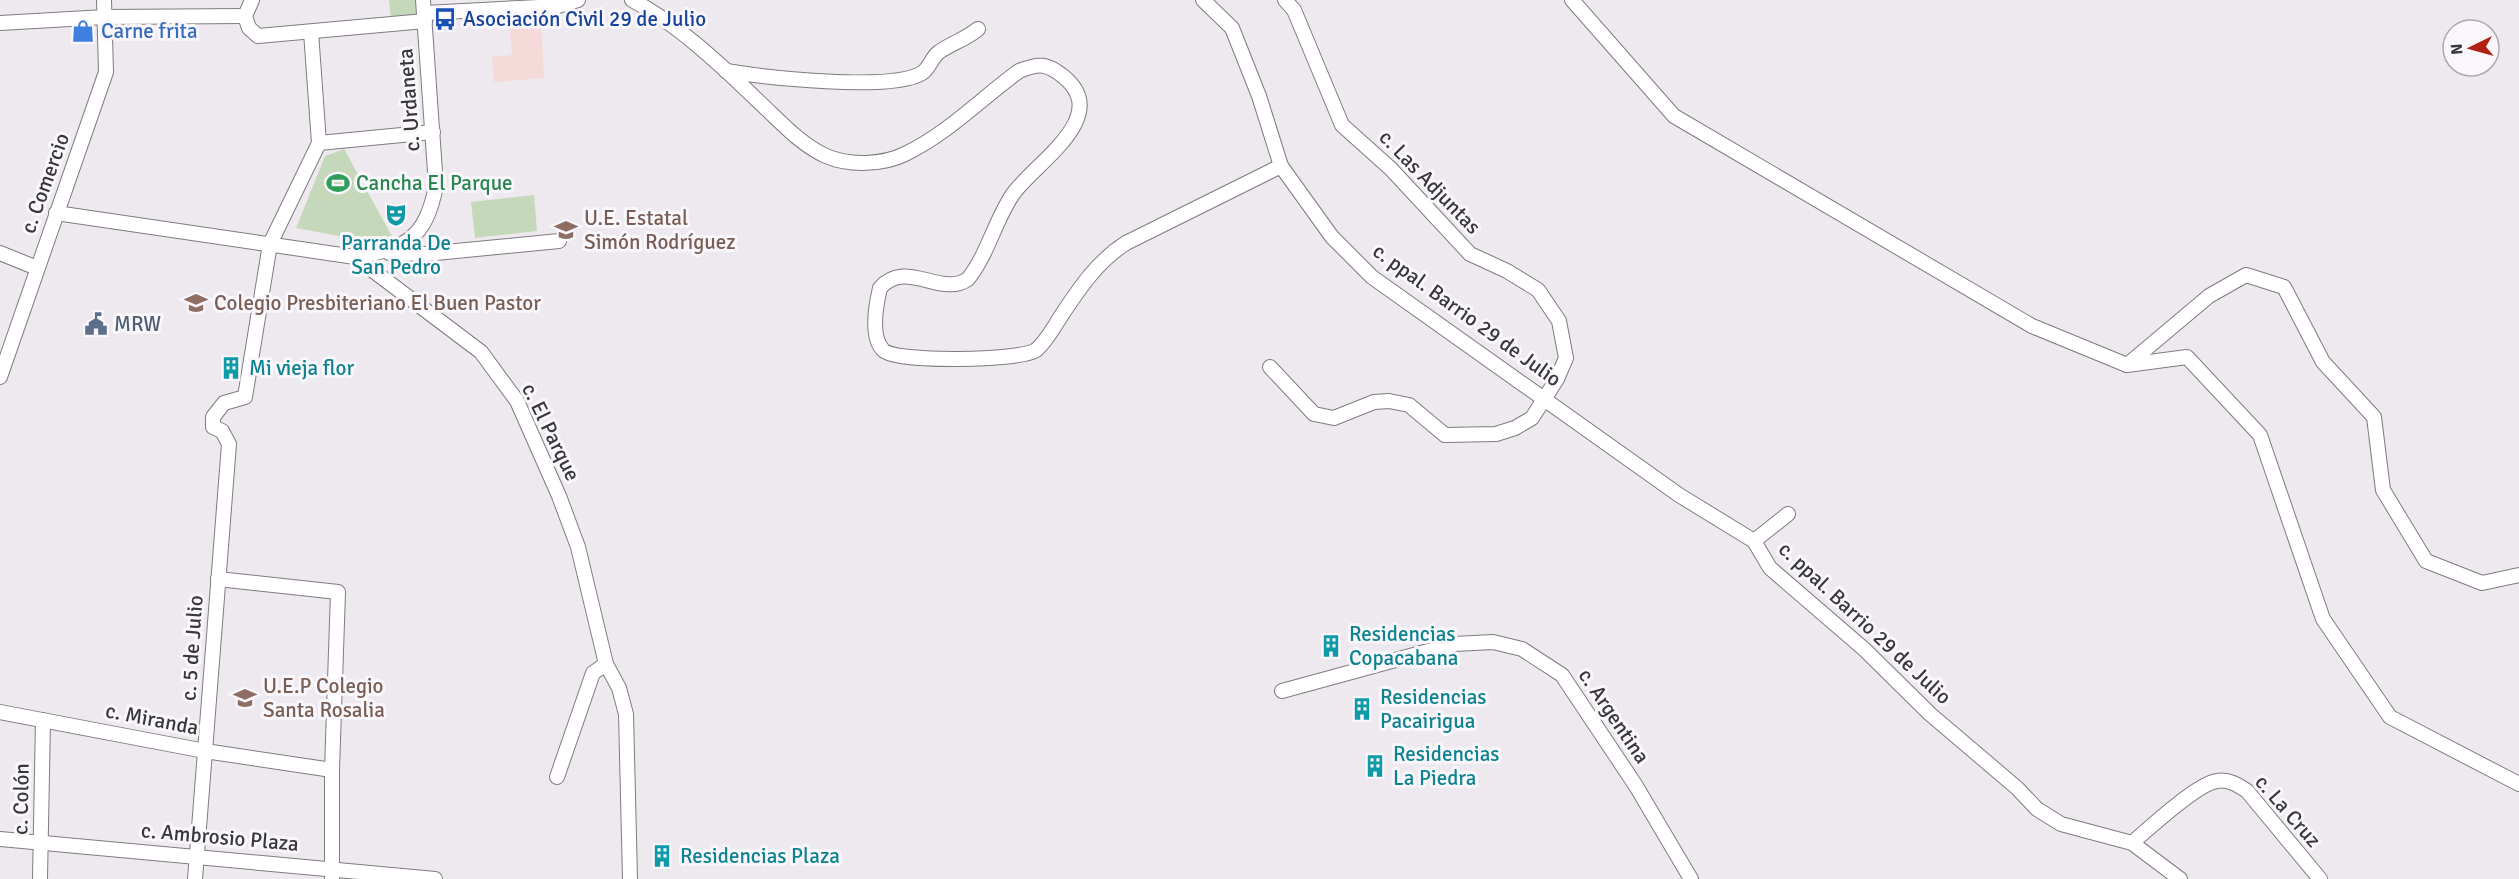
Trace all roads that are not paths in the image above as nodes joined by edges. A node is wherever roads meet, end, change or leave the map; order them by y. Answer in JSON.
{"nodes":[{"id":1,"x":104,"y":0,"type":"edge"},
{"id":2,"x":252,"y":0,"type":"edge"},
{"id":3,"x":578,"y":0,"type":"edge"},
{"id":4,"x":632,"y":0,"type":"edge"},
{"id":5,"x":1203,"y":0,"type":"edge"},
{"id":6,"x":1285,"y":0,"type":"edge"},
{"id":7,"x":1572,"y":0,"type":"edge"},
{"id":8,"x":424,"y":11,"type":"edge"},
{"id":9,"x":245,"y":16,"type":"junction"},
{"id":10,"x":105,"y":18,"type":"junction"},
{"id":11,"x":0,"y":23,"type":"edge"},
{"id":12,"x":978,"y":29,"type":"dead end"},
{"id":13,"x":311,"y":32,"type":"junction"},
{"id":14,"x":726,"y":71,"type":"junction"},
{"id":15,"x":433,"y":132,"type":"junction"},
{"id":16,"x":319,"y":143,"type":"junction"},
{"id":17,"x":1281,"y":166,"type":"junction"},
{"id":18,"x":56,"y":213,"type":"junction"},
{"id":19,"x":559,"y":241,"type":"dead end"},
{"id":20,"x":270,"y":244,"type":"junction"},
{"id":21,"x":0,"y":253,"type":"edge"},
{"id":22,"x":381,"y":253,"type":"junction"},
{"id":23,"x":355,"y":257,"type":"junction"},
{"id":24,"x":37,"y":268,"type":"junction"},
{"id":25,"x":2127,"y":365,"type":"junction"},
{"id":26,"x":1270,"y":367,"type":"dead end"},
{"id":27,"x":0,"y":377,"type":"edge"},
{"id":28,"x":1545,"y":398,"type":"junction"},
{"id":29,"x":1788,"y":514,"type":"dead end"},
{"id":30,"x":1754,"y":541,"type":"junction"},
{"id":31,"x":2519,"y":575,"type":"edge"},
{"id":32,"x":218,"y":579,"type":"junction"},
{"id":33,"x":606,"y":664,"type":"junction"},
{"id":34,"x":1282,"y":691,"type":"dead end"},
{"id":35,"x":0,"y":712,"type":"edge"},
{"id":36,"x":43,"y":720,"type":"junction"},
{"id":37,"x":205,"y":750,"type":"junction"},
{"id":38,"x":332,"y":770,"type":"junction"},
{"id":39,"x":557,"y":777,"type":"dead end"},
{"id":40,"x":2519,"y":784,"type":"edge"},
{"id":41,"x":0,"y":839,"type":"edge"},
{"id":42,"x":41,"y":842,"type":"junction"},
{"id":43,"x":2132,"y":843,"type":"junction"},
{"id":44,"x":198,"y":856,"type":"junction"},
{"id":45,"x":332,"y":874,"type":"edge"},
{"id":46,"x":40,"y":879,"type":"edge"},
{"id":47,"x":195,"y":879,"type":"edge"},
{"id":48,"x":435,"y":879,"type":"edge"},
{"id":49,"x":630,"y":879,"type":"edge"},
{"id":50,"x":1691,"y":879,"type":"edge"},
{"id":51,"x":2180,"y":879,"type":"edge"},
{"id":52,"x":2320,"y":879,"type":"edge"}],
"edges":[{"from":1,"to":10,"type":"street","name":"c. Comercio"},
{"from":2,"to":9,"type":"street"},
{"from":3,"to":8,"type":"street"},
{"from":4,"to":14,"type":"street"},
{"from":5,"to":17,"type":"street","name":"c. ppal. Barrio 29 de Julio"},
{"from":6,"to":28,"type":"street","name":"c. Las Adjuntas"},
{"from":7,"to":25,"type":"street"},
{"from":8,"to":13,"type":"street"},
{"from":8,"to":15,"type":"street","name":"c. Urdaneta"},
{"from":9,"to":10,"type":"street"},
{"from":9,"to":13,"type":"street"},
{"from":10,"to":11,"type":"street"},
{"from":10,"to":18,"type":"street","name":"c. Comercio"},
{"from":12,"to":14,"type":"street"},
{"from":13,"to":16,"type":"street"},
{"from":14,"to":17,"type":"street"},
{"from":15,"to":16,"type":"street"},
{"from":15,"to":22,"type":"street","name":"c. Urdaneta"},
{"from":16,"to":20,"type":"street"},
{"from":17,"to":28,"type":"street","name":"c. ppal. Barrio 29 de Julio"},
{"from":18,"to":20,"type":"street","name":"c. El Parque"},
{"from":18,"to":24,"type":"street","name":"c. Comercio"},
{"from":19,"to":22,"type":"street"},
{"from":20,"to":23,"type":"street","name":"c. El Parque"},
{"from":20,"to":32,"type":"street","name":"c. 5 de Julio"},
{"from":21,"to":24,"type":"street"},
{"from":22,"to":23,"type":"street","name":"c. Urdaneta"},
{"from":23,"to":33,"type":"street","name":"c. El Parque"},
{"from":24,"to":27,"type":"street","name":"c. Comercio"},
{"from":25,"to":31,"type":"street"},
{"from":25,"to":40,"type":"street"},
{"from":26,"to":28,"type":"street","name":"c. Las Adjuntas"},
{"from":28,"to":30,"type":"street","name":"c. ppal. Barrio 29 de Julio"},
{"from":29,"to":30,"type":"street"},
{"from":30,"to":43,"type":"street","name":"c. ppal. Barrio 29 de Julio"},
{"from":32,"to":37,"type":"street","name":"c. 5 de Julio"},
{"from":32,"to":38,"type":"street"},
{"from":33,"to":39,"type":"street"},
{"from":33,"to":49,"type":"street","name":"c. El Parque"},
{"from":34,"to":50,"type":"street","name":"c. Argentina"},
{"from":35,"to":36,"type":"street","name":"c. Miranda"},
{"from":36,"to":37,"type":"street","name":"c. Miranda"},
{"from":36,"to":42,"type":"street","name":"c. Colón"},
{"from":37,"to":38,"type":"street","name":"c. Miranda"},
{"from":37,"to":44,"type":"street","name":"c. 5 de Julio"},
{"from":38,"to":45,"type":"street"},
{"from":41,"to":42,"type":"street","name":"c. Ambrosio Plaza"},
{"from":42,"to":44,"type":"street","name":"c. Ambrosio Plaza"},
{"from":42,"to":46,"type":"street","name":"c. Colón"},
{"from":43,"to":51,"type":"street","name":"c. ppal. Barrio 29 de Julio"},
{"from":43,"to":52,"type":"street","name":"c. La Cruz"},
{"from":44,"to":45,"type":"street","name":"c. Ambrosio Plaza"},
{"from":44,"to":47,"type":"street","name":"c. 5 de Julio"},
{"from":45,"to":48,"type":"street","name":"c. Ambrosio Plaza"}]}
